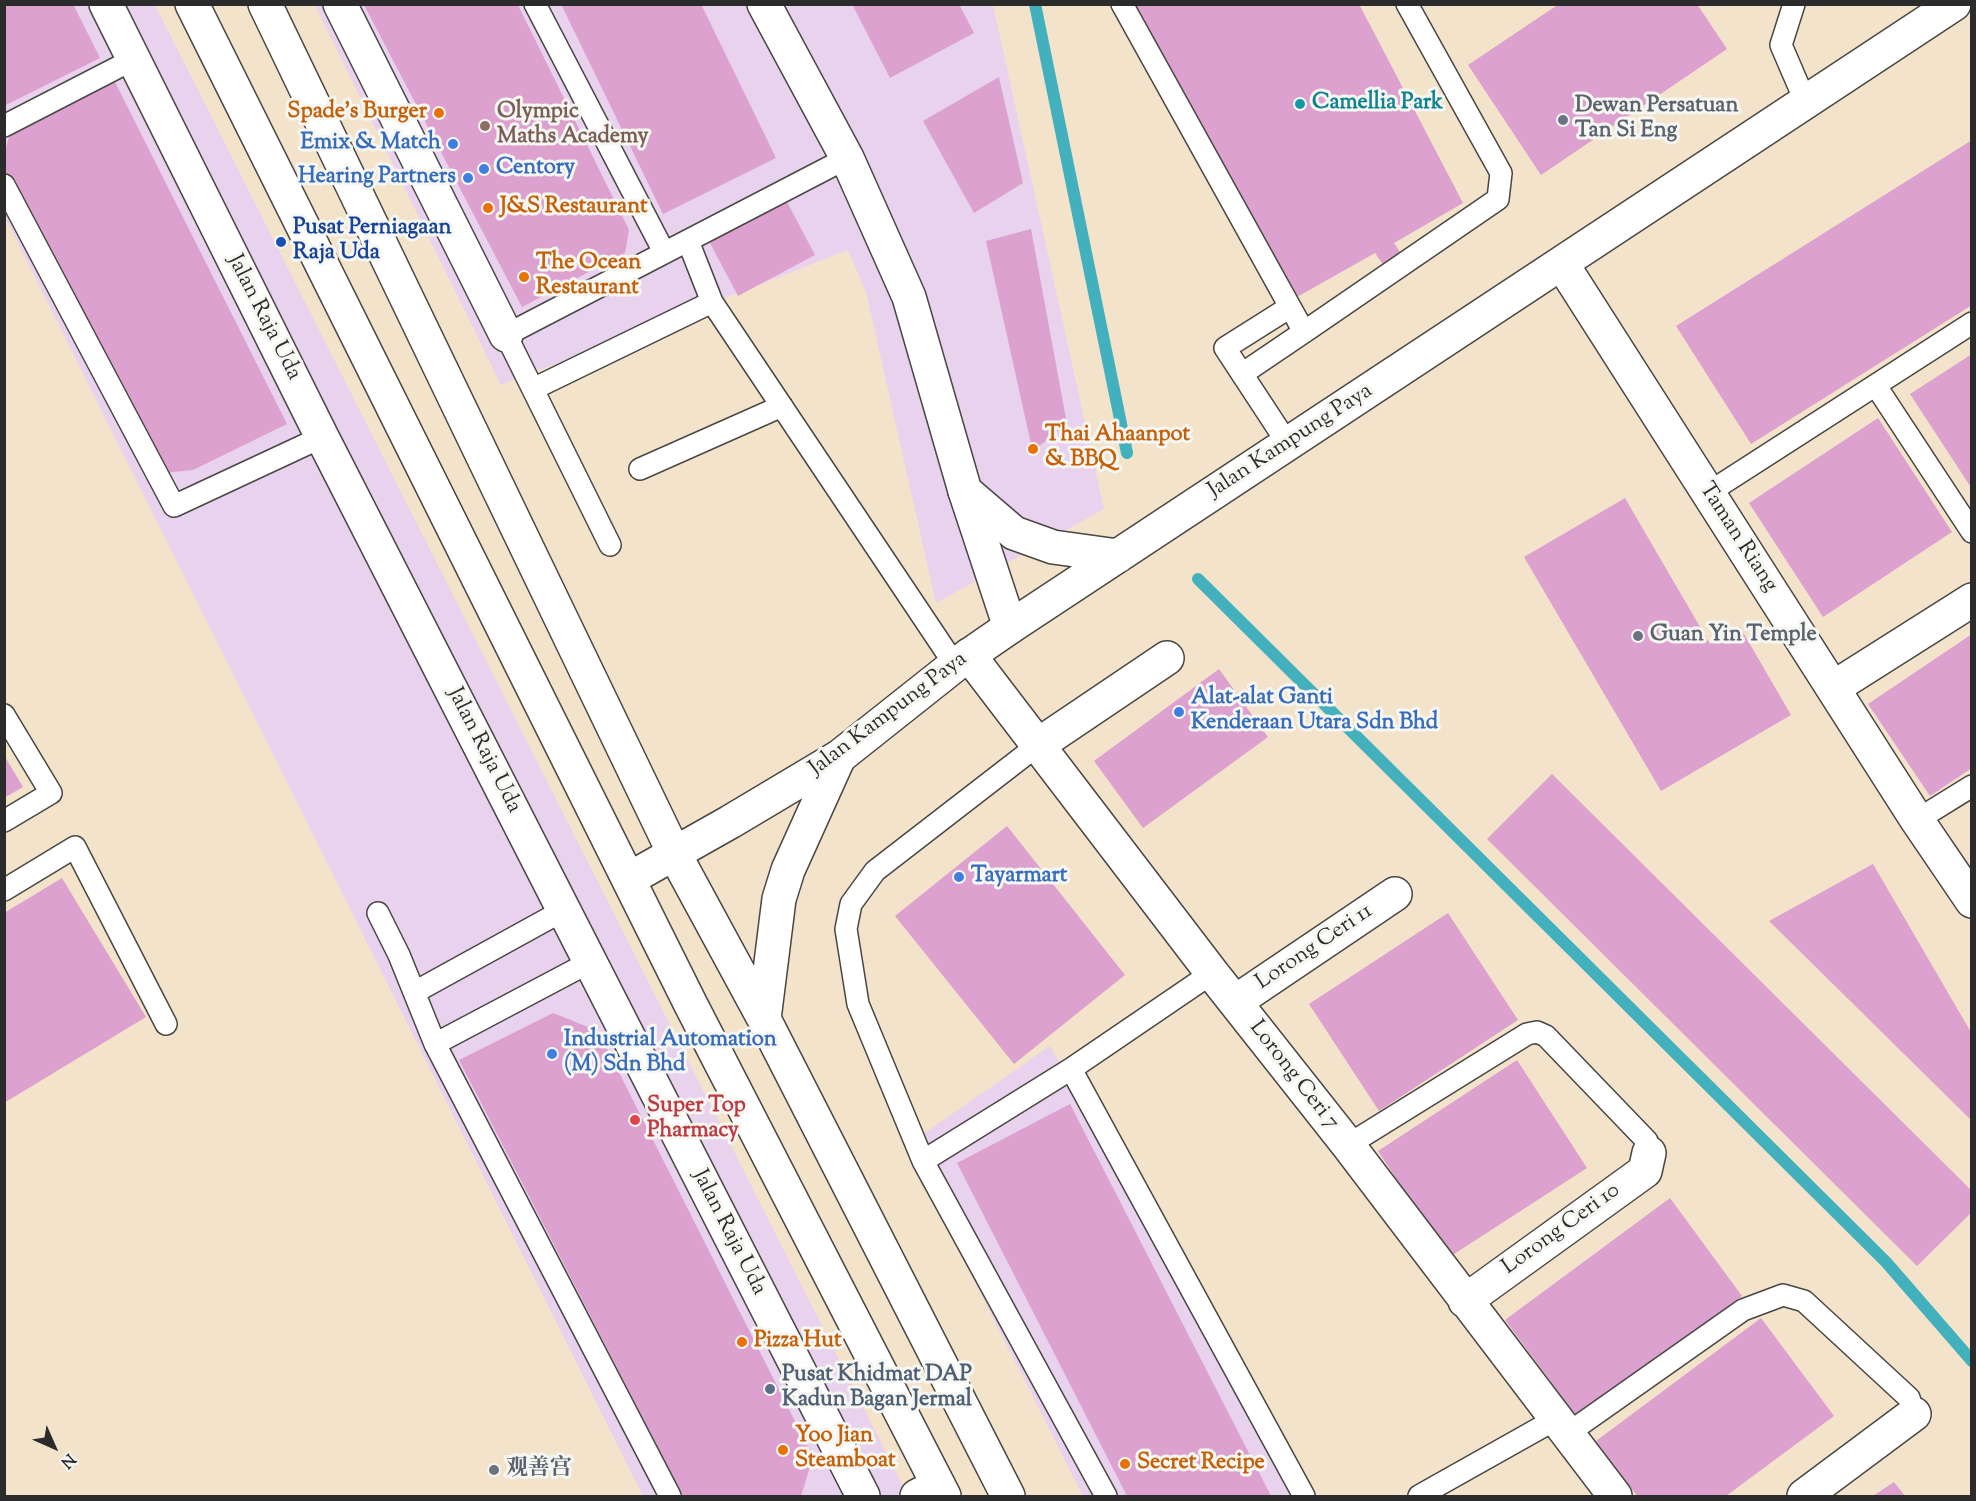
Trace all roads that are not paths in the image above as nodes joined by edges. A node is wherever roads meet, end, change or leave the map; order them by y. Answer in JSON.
{"nodes":[{"id":1,"x":106,"y":4,"type":"edge"},
{"id":2,"x":192,"y":4,"type":"edge"},
{"id":3,"x":265,"y":4,"type":"edge"},
{"id":4,"x":340,"y":4,"type":"edge"},
{"id":5,"x":536,"y":4,"type":"edge"},
{"id":6,"x":764,"y":4,"type":"edge"},
{"id":7,"x":1122,"y":4,"type":"edge"},
{"id":8,"x":1407,"y":4,"type":"edge"},
{"id":9,"x":1794,"y":4,"type":"edge"},
{"id":10,"x":1954,"y":4,"type":"edge"},
{"id":11,"x":134,"y":59,"type":"junction"},
{"id":12,"x":1806,"y":103,"type":"junction"},
{"id":13,"x":4,"y":126,"type":"edge"},
{"id":14,"x":847,"y":158,"type":"junction"},
{"id":15,"x":4,"y":185,"type":"edge"},
{"id":16,"x":688,"y":241,"type":"junction"},
{"id":17,"x":664,"y":252,"type":"junction"},
{"id":18,"x":1562,"y":264,"type":"junction"},
{"id":19,"x":712,"y":302,"type":"junction"},
{"id":20,"x":1290,"y":307,"type":"junction"},
{"id":21,"x":1971,"y":323,"type":"edge"},
{"id":22,"x":1304,"y":332,"type":"junction"},
{"id":23,"x":506,"y":335,"type":"junction"},
{"id":24,"x":1242,"y":374,"type":"junction"},
{"id":25,"x":1876,"y":386,"type":"junction"},
{"id":26,"x":533,"y":389,"type":"junction"},
{"id":27,"x":783,"y":406,"type":"junction"},
{"id":28,"x":322,"y":437,"type":"junction"},
{"id":29,"x":1288,"y":444,"type":"junction"},
{"id":30,"x":640,"y":469,"type":"dead end"},
{"id":31,"x":965,"y":491,"type":"junction"},
{"id":32,"x":1708,"y":493,"type":"junction"},
{"id":33,"x":1971,"y":532,"type":"edge"},
{"id":34,"x":610,"y":545,"type":"dead end"},
{"id":35,"x":1118,"y":556,"type":"junction"},
{"id":36,"x":1971,"y":600,"type":"edge"},
{"id":37,"x":1010,"y":627,"type":"junction"},
{"id":38,"x":1167,"y":658,"type":"dead end"},
{"id":39,"x":962,"y":660,"type":"junction"},
{"id":40,"x":1833,"y":688,"type":"junction"},
{"id":41,"x":4,"y":716,"type":"edge"},
{"id":42,"x":1038,"y":745,"type":"junction"},
{"id":43,"x":839,"y":757,"type":"junction"},
{"id":44,"x":1971,"y":786,"type":"edge"},
{"id":45,"x":1917,"y":820,"type":"junction"},
{"id":46,"x":4,"y":821,"type":"edge"},
{"id":47,"x":674,"y":853,"type":"junction"},
{"id":48,"x":629,"y":879,"type":"junction"},
{"id":49,"x":4,"y":890,"type":"edge"},
{"id":50,"x":1395,"y":894,"type":"dead end"},
{"id":51,"x":1971,"y":901,"type":"edge"},
{"id":52,"x":564,"y":910,"type":"junction"},
{"id":53,"x":378,"y":913,"type":"dead end"},
{"id":54,"x":590,"y":962,"type":"junction"},
{"id":55,"x":1212,"y":973,"type":"junction"},
{"id":56,"x":415,"y":992,"type":"junction"},
{"id":57,"x":1235,"y":1002,"type":"junction"},
{"id":58,"x":764,"y":1019,"type":"junction"},
{"id":59,"x":166,"y":1024,"type":"dead end"},
{"id":60,"x":435,"y":1044,"type":"junction"},
{"id":61,"x":1071,"y":1070,"type":"junction"},
{"id":62,"x":1348,"y":1145,"type":"junction"},
{"id":63,"x":1649,"y":1153,"type":"joint"},
{"id":64,"x":923,"y":1161,"type":"junction"},
{"id":65,"x":1465,"y":1301,"type":"junction"},
{"id":66,"x":1914,"y":1414,"type":"joint"},
{"id":67,"x":1562,"y":1427,"type":"junction"},
{"id":68,"x":933,"y":1493,"type":"edge"},
{"id":69,"x":670,"y":1497,"type":"edge"},
{"id":70,"x":863,"y":1497,"type":"edge"},
{"id":71,"x":1008,"y":1497,"type":"edge"},
{"id":72,"x":1106,"y":1497,"type":"edge"},
{"id":73,"x":1304,"y":1497,"type":"edge"},
{"id":74,"x":1419,"y":1497,"type":"edge"},
{"id":75,"x":1616,"y":1497,"type":"edge"},
{"id":76,"x":1804,"y":1497,"type":"edge"}],
"edges":[{"from":1,"to":11,"type":"street","name":"Jalan Raja Uda"},
{"from":2,"to":48,"type":"street"},
{"from":3,"to":47,"type":"street"},
{"from":4,"to":23,"type":"street"},
{"from":5,"to":17,"type":"lane"},
{"from":6,"to":14,"type":"street"},
{"from":7,"to":20,"type":"lane"},
{"from":8,"to":22,"type":"lane"},
{"from":9,"to":12,"type":"lane"},
{"from":10,"to":12,"type":"street","name":"Jalan Kampung Paya"},
{"from":11,"to":13,"type":"lane"},
{"from":11,"to":28,"type":"street","name":"Jalan Raja Uda"},
{"from":12,"to":18,"type":"street","name":"Jalan Kampung Paya"},
{"from":14,"to":16,"type":"lane"},
{"from":14,"to":31,"type":"street"},
{"from":15,"to":28,"type":"lane"},
{"from":16,"to":17,"type":"lane"},
{"from":16,"to":19,"type":"lane"},
{"from":17,"to":23,"type":"lane"},
{"from":18,"to":29,"type":"street","name":"Jalan Kampung Paya"},
{"from":18,"to":32,"type":"street","name":"Taman Riang"},
{"from":19,"to":26,"type":"lane"},
{"from":19,"to":27,"type":"lane"},
{"from":20,"to":22,"type":"lane"},
{"from":20,"to":24,"type":"lane"},
{"from":21,"to":25,"type":"lane"},
{"from":22,"to":24,"type":"lane"},
{"from":23,"to":26,"type":"lane"},
{"from":24,"to":29,"type":"lane"},
{"from":25,"to":32,"type":"lane"},
{"from":25,"to":33,"type":"lane"},
{"from":26,"to":34,"type":"lane"},
{"from":27,"to":30,"type":"lane"},
{"from":27,"to":39,"type":"lane"},
{"from":28,"to":52,"type":"street","name":"Jalan Raja Uda"},
{"from":29,"to":35,"type":"street","name":"Jalan Kampung Paya"},
{"from":31,"to":35,"type":"street"},
{"from":31,"to":37,"type":"street"},
{"from":32,"to":40,"type":"street","name":"Taman Riang"},
{"from":35,"to":37,"type":"street","name":"Jalan Kampung Paya"},
{"from":36,"to":40,"type":"street"},
{"from":37,"to":39,"type":"street","name":"Jalan Kampung Paya"},
{"from":38,"to":42,"type":"street"},
{"from":39,"to":42,"type":"street","name":"Lorong Ceri 7"},
{"from":39,"to":43,"type":"street","name":"Jalan Kampung Paya"},
{"from":40,"to":45,"type":"street","name":"Taman Riang"},
{"from":41,"to":46,"type":"lane"},
{"from":42,"to":55,"type":"street","name":"Lorong Ceri 7"},
{"from":42,"to":64,"type":"lane"},
{"from":43,"to":47,"type":"street","name":"Jalan Kampung Paya"},
{"from":43,"to":58,"type":"street"},
{"from":44,"to":45,"type":"lane"},
{"from":45,"to":51,"type":"street","name":"Taman Riang"},
{"from":47,"to":48,"type":"street","name":"Jalan Kampung Paya"},
{"from":47,"to":58,"type":"street"},
{"from":48,"to":68,"type":"street"},
{"from":49,"to":59,"type":"lane"},
{"from":50,"to":57,"type":"street","name":"Lorong Ceri 11"},
{"from":52,"to":54,"type":"street","name":"Jalan Raja Uda"},
{"from":52,"to":56,"type":"lane"},
{"from":53,"to":56,"type":"lane"},
{"from":54,"to":60,"type":"lane"},
{"from":54,"to":70,"type":"street","name":"Jalan Raja Uda"},
{"from":55,"to":57,"type":"street","name":"Lorong Ceri 7"},
{"from":55,"to":61,"type":"lane"},
{"from":56,"to":60,"type":"lane"},
{"from":57,"to":62,"type":"street","name":"Lorong Ceri 7"},
{"from":58,"to":71,"type":"street"},
{"from":60,"to":69,"type":"lane"},
{"from":61,"to":64,"type":"lane"},
{"from":61,"to":73,"type":"lane"},
{"from":62,"to":63,"type":"lane"},
{"from":62,"to":65,"type":"street","name":"Lorong Ceri 7"},
{"from":63,"to":65,"type":"street","name":"Lorong Ceri 10"},
{"from":64,"to":72,"type":"lane"},
{"from":65,"to":67,"type":"street","name":"Lorong Ceri 7"},
{"from":66,"to":67,"type":"lane"},
{"from":66,"to":76,"type":"street"},
{"from":67,"to":74,"type":"lane"},
{"from":67,"to":75,"type":"street","name":"Lorong Ceri 7"}]}
